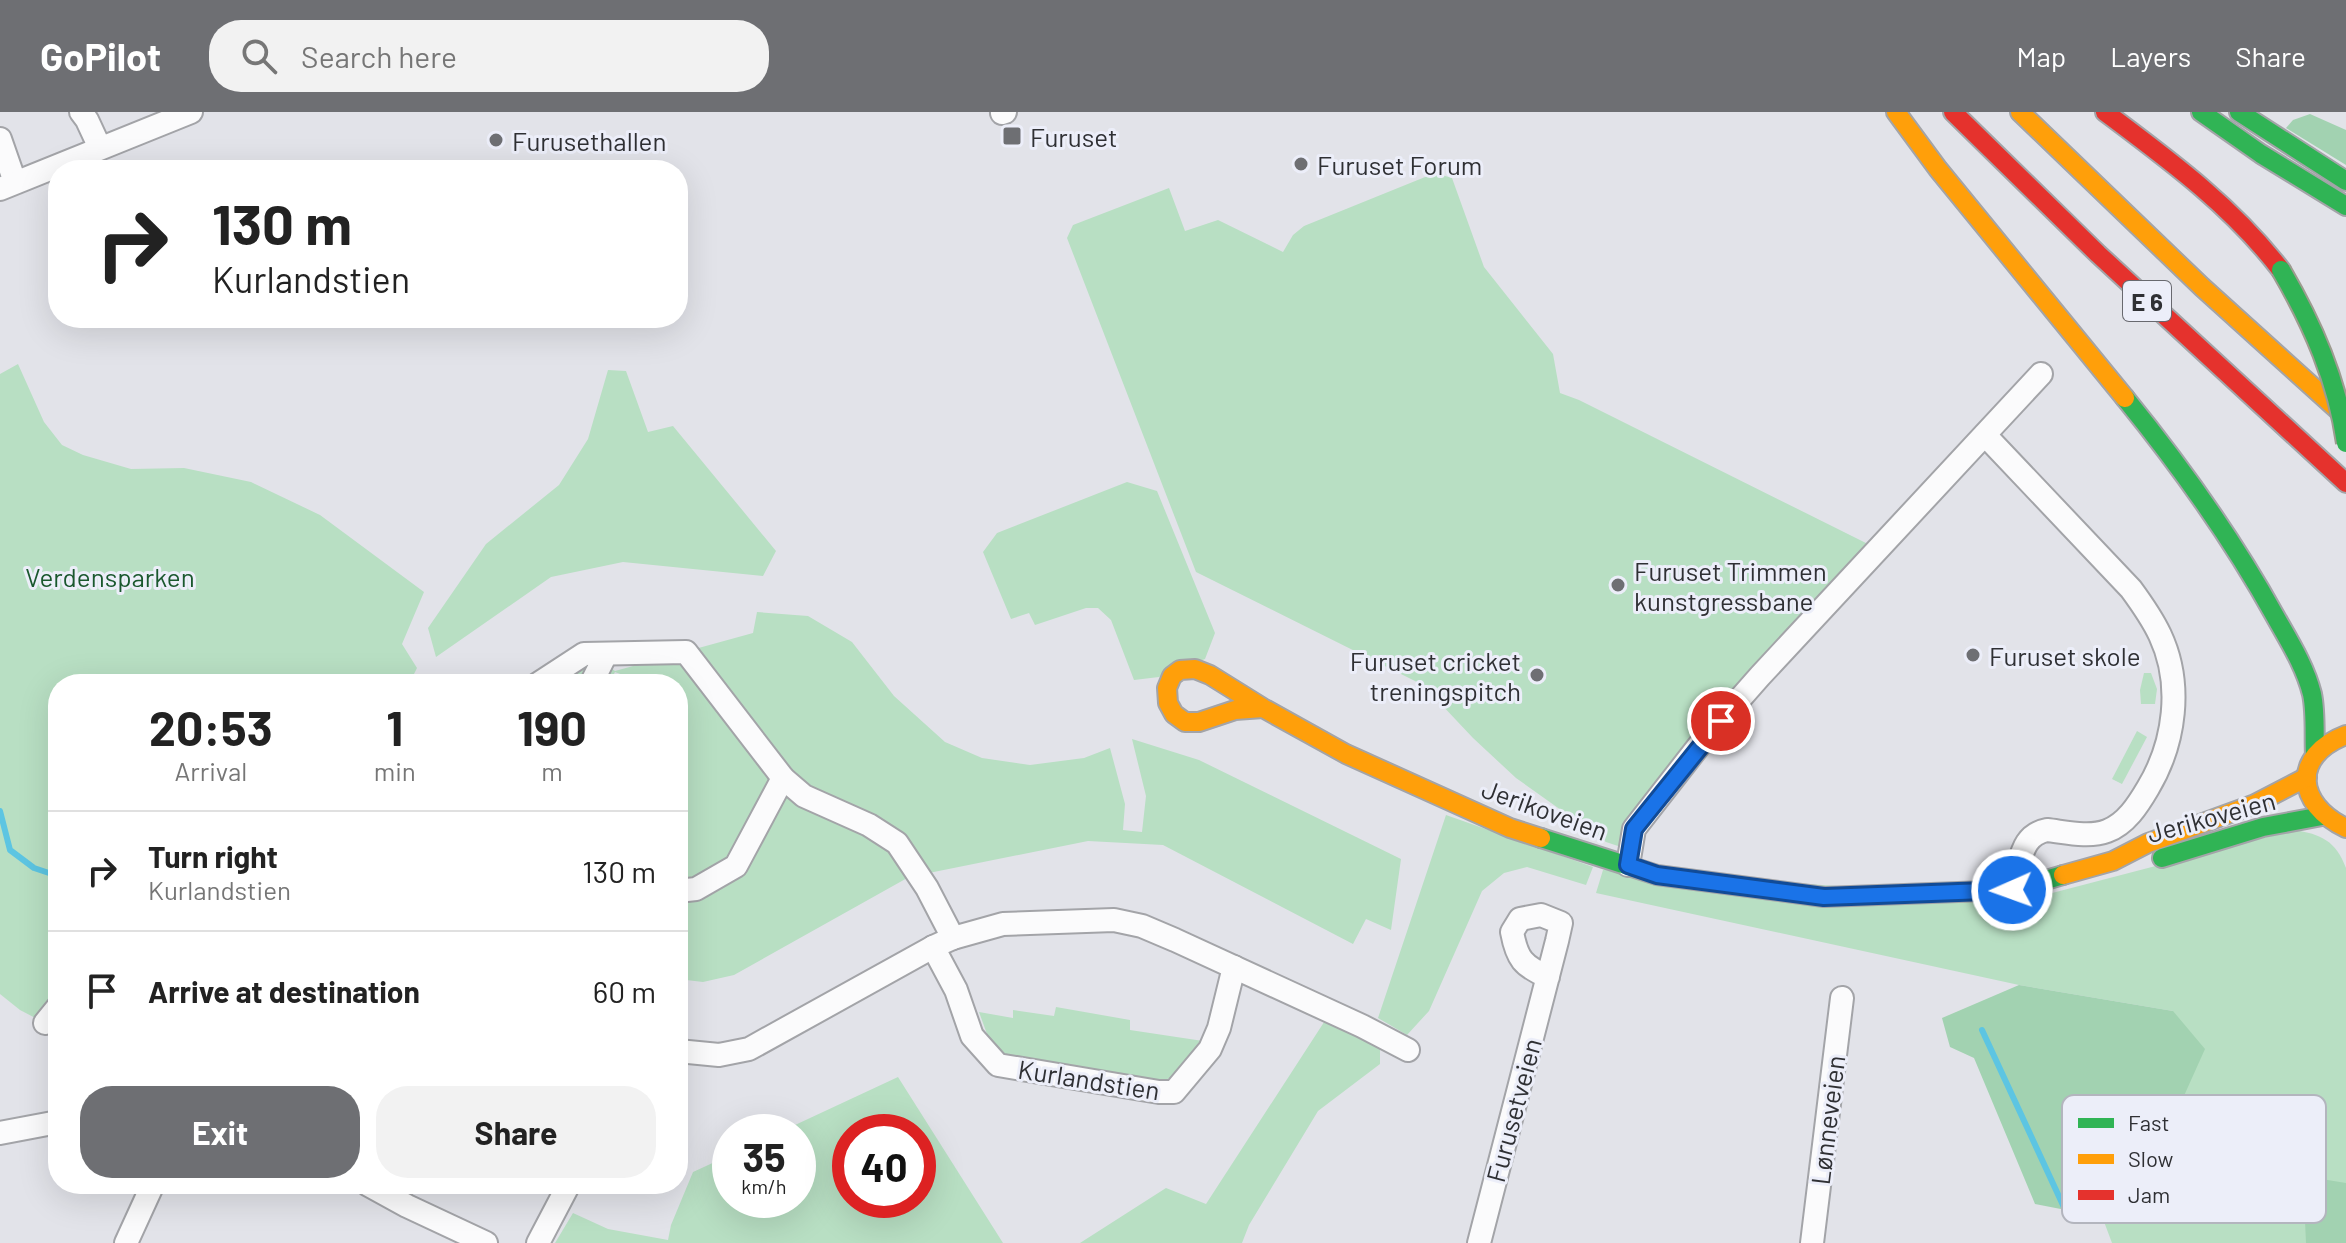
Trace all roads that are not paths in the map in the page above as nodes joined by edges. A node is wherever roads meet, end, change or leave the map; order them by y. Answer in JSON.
{"nodes":[{"id":1,"x":81,"y":112,"type":"edge"},
{"id":2,"x":191,"y":112,"type":"edge"},
{"id":3,"x":1896,"y":112,"type":"edge"},
{"id":4,"x":1953,"y":112,"type":"edge"},
{"id":5,"x":2020,"y":112,"type":"edge"},
{"id":6,"x":2105,"y":112,"type":"edge"},
{"id":7,"x":2201,"y":112,"type":"edge"},
{"id":8,"x":2239,"y":112,"type":"edge"},
{"id":9,"x":0,"y":139,"type":"edge"},
{"id":10,"x":100,"y":148,"type":"junction"},
{"id":11,"x":70,"y":160,"type":"edge"},
{"id":12,"x":48,"y":169,"type":"edge"},
{"id":13,"x":2346,"y":181,"type":"edge"},
{"id":14,"x":8,"y":185,"type":"edge"},
{"id":15,"x":2346,"y":206,"type":"edge"},
{"id":16,"x":2041,"y":374,"type":"dead end"},
{"id":17,"x":2346,"y":417,"type":"edge"},
{"id":18,"x":1985,"y":435,"type":"junction"},
{"id":19,"x":2346,"y":443,"type":"edge"},
{"id":20,"x":2346,"y":483,"type":"edge"},
{"id":21,"x":606,"y":654,"type":"junction"},
{"id":22,"x":553,"y":674,"type":"edge"},
{"id":23,"x":596,"y":674,"type":"edge"},
{"id":24,"x":1263,"y":708,"type":"junction"},
{"id":25,"x":2346,"y":735,"type":"edge"},
{"id":26,"x":2315,"y":755,"type":"junction"},
{"id":27,"x":2307,"y":777,"type":"junction"},
{"id":28,"x":783,"y":778,"type":"junction"},
{"id":29,"x":2334,"y":822,"type":"edge"},
{"id":30,"x":2346,"y":840,"type":"edge"},
{"id":31,"x":2113,"y":861,"type":"junction"},
{"id":32,"x":1628,"y":865,"type":"junction"},
{"id":33,"x":2018,"y":866,"type":"dead end"},
{"id":34,"x":688,"y":890,"type":"edge"},
{"id":35,"x":943,"y":943,"type":"junction"},
{"id":36,"x":1234,"y":967,"type":"junction"},
{"id":37,"x":1548,"y":977,"type":"dead end"},
{"id":38,"x":1842,"y":998,"type":"dead end"},
{"id":39,"x":1408,"y":1050,"type":"dead end"},
{"id":40,"x":688,"y":1052,"type":"edge"},
{"id":41,"x":48,"y":1124,"type":"edge"},
{"id":42,"x":0,"y":1133,"type":"edge"},
{"id":43,"x":148,"y":1194,"type":"edge"},
{"id":44,"x":385,"y":1194,"type":"edge"},
{"id":45,"x":564,"y":1194,"type":"edge"},
{"id":46,"x":126,"y":1243,"type":"edge"},
{"id":47,"x":486,"y":1243,"type":"edge"},
{"id":48,"x":538,"y":1243,"type":"edge"},
{"id":49,"x":1479,"y":1243,"type":"edge"},
{"id":50,"x":1812,"y":1243,"type":"edge"}],
"edges":[{"from":1,"to":10,"type":"street"},
{"from":2,"to":10,"type":"street"},
{"from":3,"to":26,"type":"main road"},
{"from":4,"to":20,"type":"main road","number":"E 6"},
{"from":5,"to":17,"type":"main road","number":"E 6"},
{"from":6,"to":19,"type":"main road","bridge":true},
{"from":7,"to":15,"type":"main road"},
{"from":8,"to":13,"type":"main road"},
{"from":9,"to":14,"type":"street"},
{"from":10,"to":11,"type":"street"},
{"from":12,"to":14,"type":"street"},
{"from":16,"to":18,"type":"street"},
{"from":18,"to":32,"type":"street"},
{"from":18,"to":33,"type":"street"},
{"from":21,"to":22,"type":"street","name":"Kurlandstien"},
{"from":21,"to":23,"type":"street"},
{"from":21,"to":28,"type":"street","name":"Kurlandstien"},
{"from":24,"to":24,"type":"main road","name":"Jerikoveien"},
{"from":24,"to":32,"type":"main road","name":"Jerikoveien"},
{"from":25,"to":26,"type":"main road"},
{"from":26,"to":27,"type":"main road","name":"Jerikoveien"},
{"from":27,"to":29,"type":"main road","name":"Jerikoveien"},
{"from":27,"to":31,"type":"main road","name":"Jerikoveien"},
{"from":28,"to":34,"type":"street"},
{"from":28,"to":35,"type":"street","name":"Kurlandstien"},
{"from":29,"to":30,"type":"main road"},
{"from":29,"to":31,"type":"main road","name":"Jerikoveien"},
{"from":31,"to":32,"type":"main road","name":"Jerikoveien"},
{"from":35,"to":36,"type":"street"},
{"from":35,"to":36,"type":"street","name":"Kurlandstien"},
{"from":35,"to":40,"type":"street"},
{"from":36,"to":39,"type":"street"},
{"from":37,"to":49,"type":"street","name":"Furusetveien"},
{"from":38,"to":50,"type":"street","name":"Lønneveien"},
{"from":41,"to":42,"type":"street"},
{"from":43,"to":46,"type":"street"},
{"from":44,"to":47,"type":"street"},
{"from":45,"to":48,"type":"street"}]}
